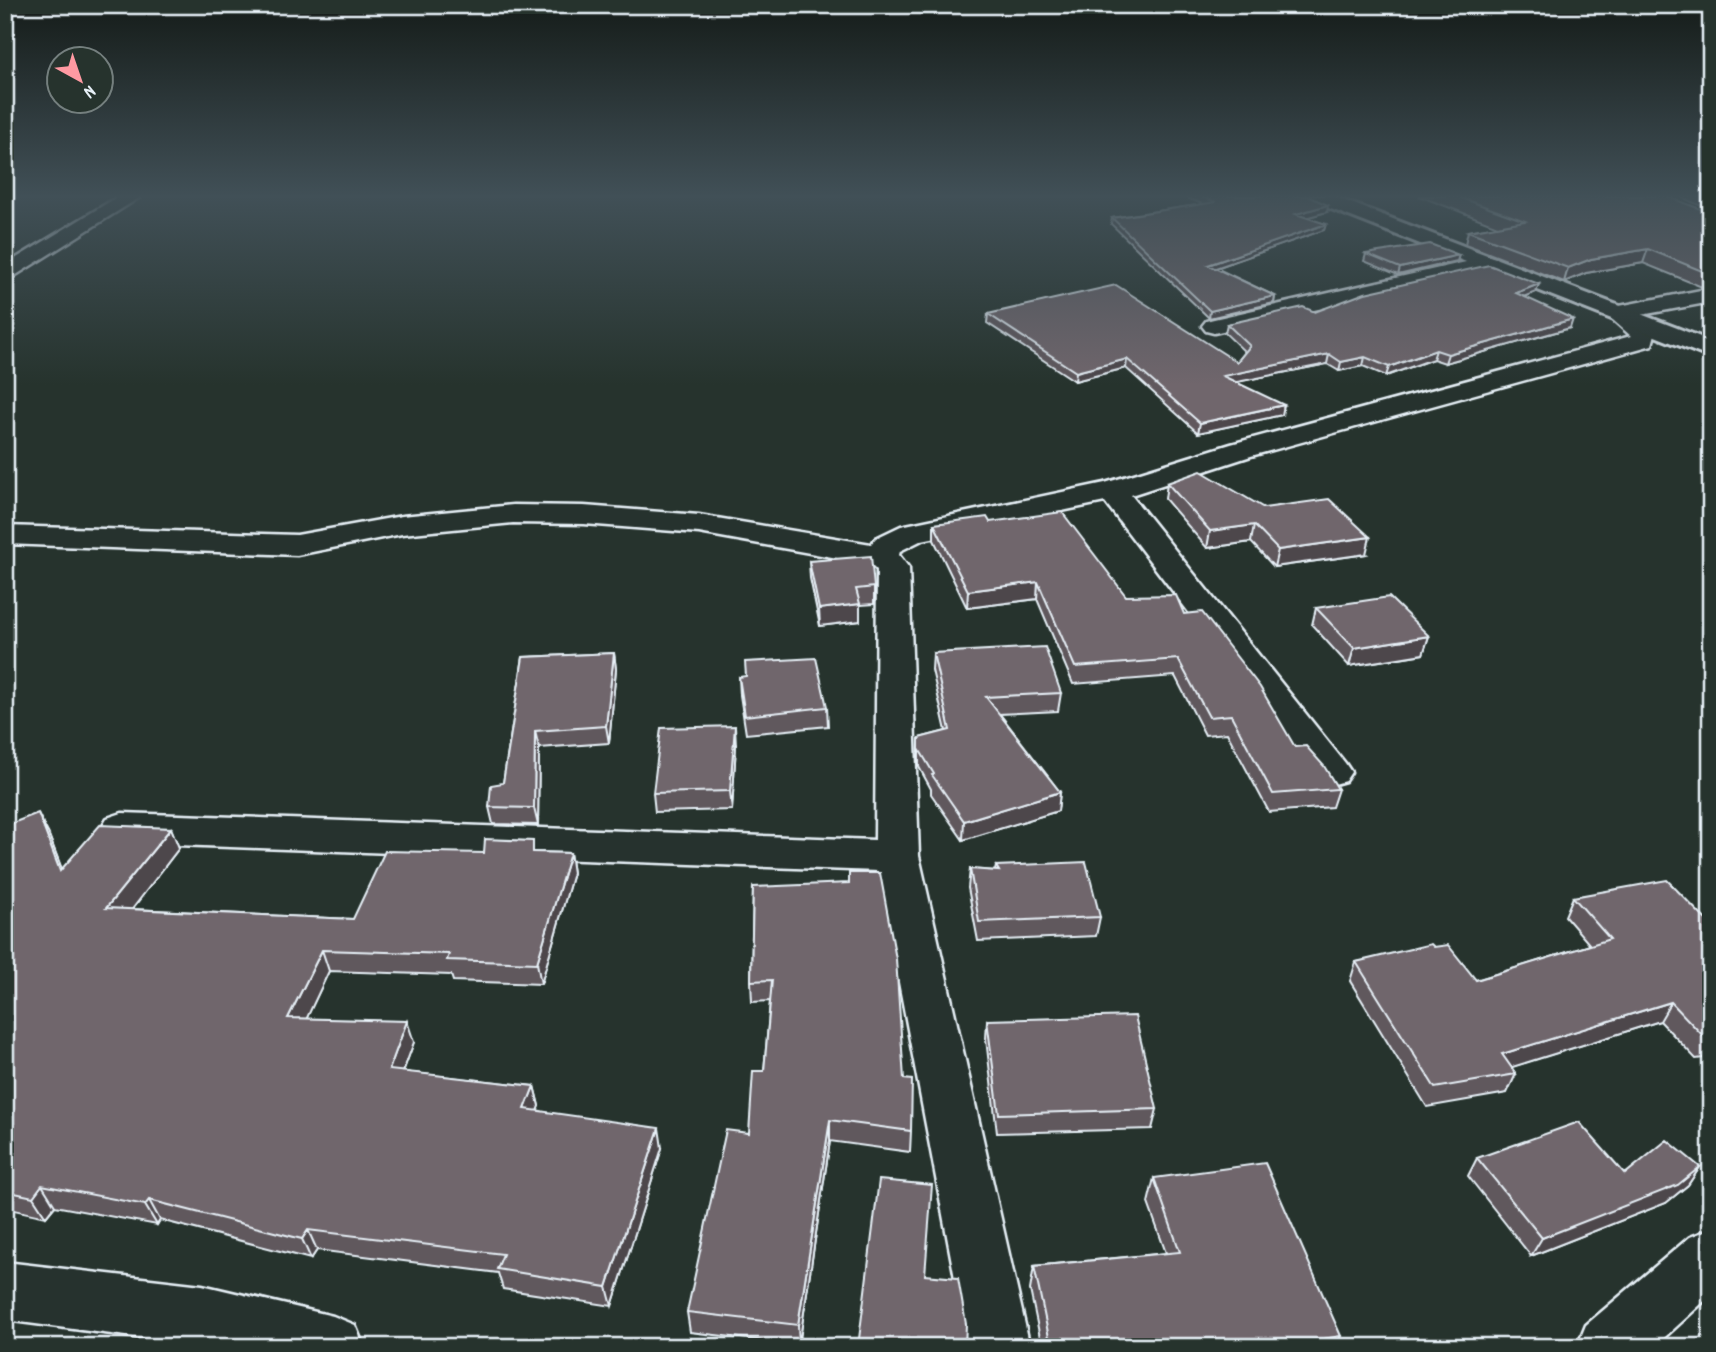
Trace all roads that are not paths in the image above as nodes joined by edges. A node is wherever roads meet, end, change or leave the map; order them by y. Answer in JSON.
{"nodes":[{"id":1,"x":31,"y":259,"type":"edge"},
{"id":2,"x":1478,"y":259,"type":"edge"},
{"id":3,"x":1488,"y":263,"type":"junction"},
{"id":4,"x":5,"y":275,"type":"edge"},
{"id":5,"x":1711,"y":295,"type":"edge"},
{"id":6,"x":1617,"y":313,"type":"junction"},
{"id":7,"x":1214,"y":326,"type":"dead end"},
{"id":8,"x":1711,"y":349,"type":"edge"},
{"id":9,"x":1112,"y":491,"type":"junction"},
{"id":10,"x":5,"y":535,"type":"edge"},
{"id":11,"x":882,"y":556,"type":"junction"},
{"id":12,"x":1331,"y":772,"type":"edge"},
{"id":13,"x":113,"y":828,"type":"edge"},
{"id":14,"x":897,"y":856,"type":"junction"},
{"id":15,"x":1711,"y":1257,"type":"edge"},
{"id":16,"x":5,"y":1291,"type":"edge"},
{"id":17,"x":333,"y":1347,"type":"edge"},
{"id":18,"x":999,"y":1347,"type":"edge"},
{"id":19,"x":1608,"y":1347,"type":"edge"}],
"edges":[{"from":1,"to":4,"type":"street"},
{"from":2,"to":3,"type":"main road"},
{"from":3,"to":6,"type":"main road"},
{"from":3,"to":7,"type":"street"},
{"from":5,"to":6,"type":"street"},
{"from":6,"to":8,"type":"main road"},
{"from":6,"to":9,"type":"street"},
{"from":9,"to":11,"type":"street"},
{"from":9,"to":12,"type":"street"},
{"from":10,"to":11,"type":"street"},
{"from":11,"to":14,"type":"street"},
{"from":13,"to":14,"type":"street"},
{"from":14,"to":18,"type":"street"},
{"from":15,"to":19,"type":"street"},
{"from":16,"to":17,"type":"street"}]}
